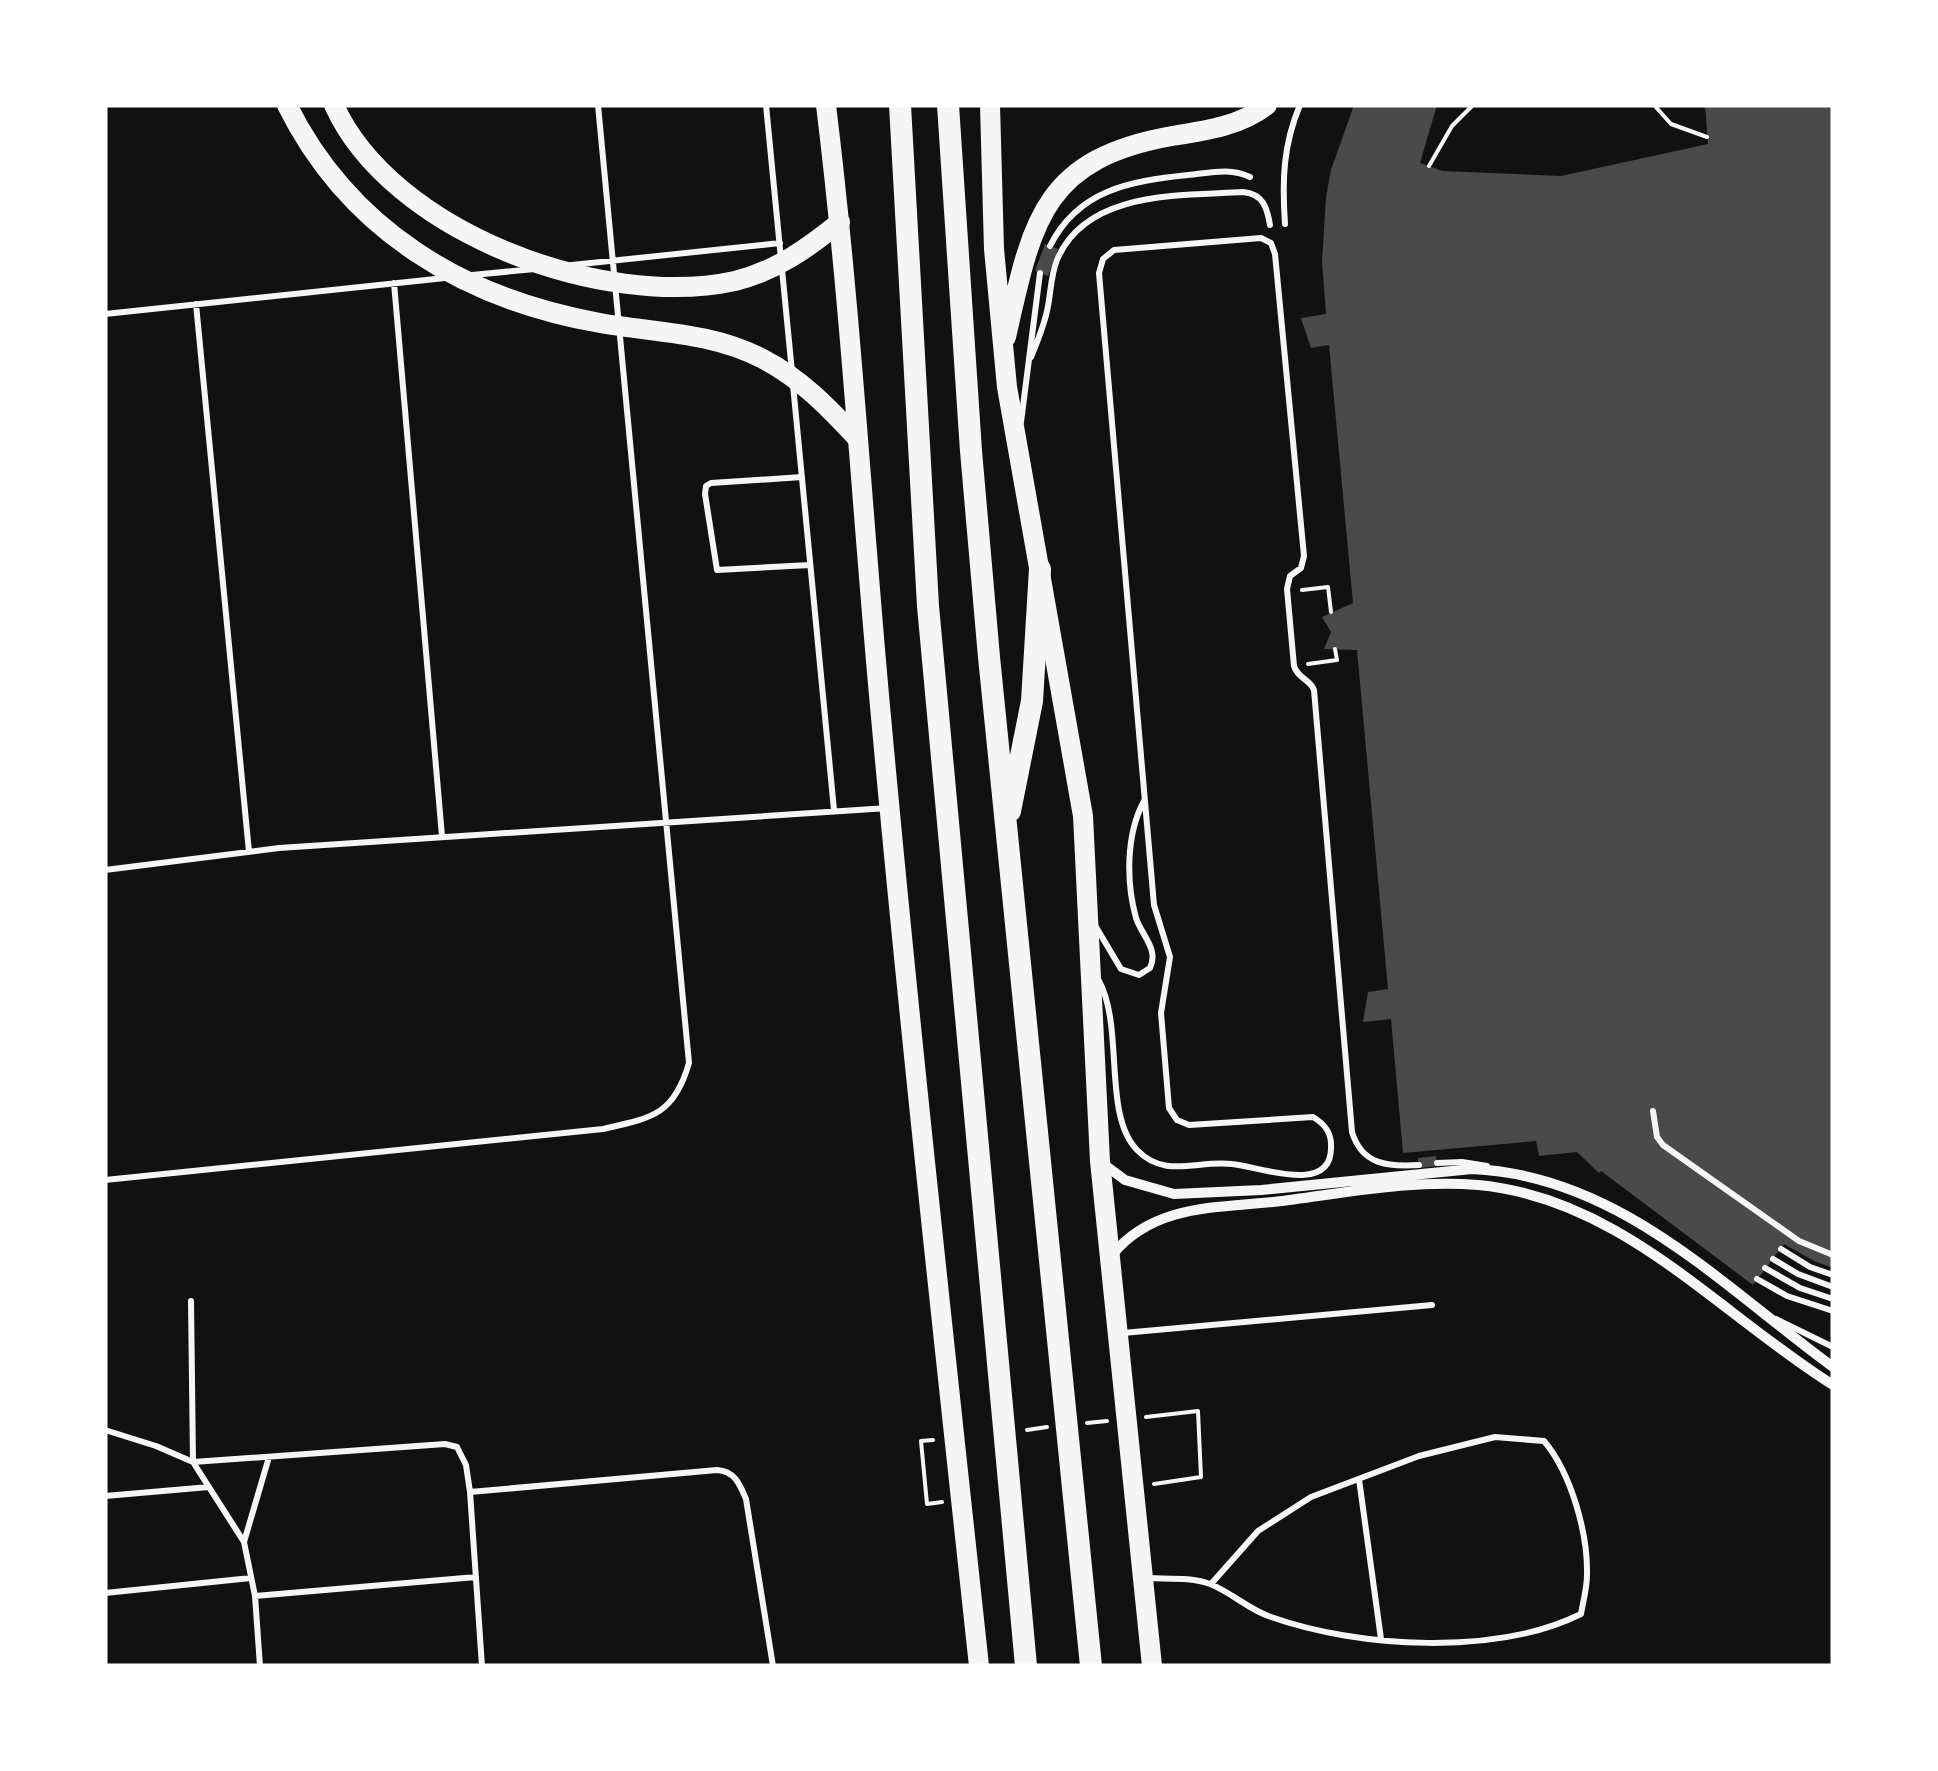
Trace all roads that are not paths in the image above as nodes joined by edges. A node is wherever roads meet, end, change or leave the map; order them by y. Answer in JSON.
{"nodes":[{"id":1,"x":287,"y":105,"type":"edge"},
{"id":2,"x":334,"y":105,"type":"edge"},
{"id":3,"x":598,"y":105,"type":"edge"},
{"id":4,"x":766,"y":105,"type":"edge"},
{"id":5,"x":826,"y":105,"type":"edge"},
{"id":6,"x":900,"y":105,"type":"edge"},
{"id":7,"x":948,"y":105,"type":"edge"},
{"id":8,"x":990,"y":105,"type":"edge"},
{"id":9,"x":1267,"y":105,"type":"edge"},
{"id":10,"x":1300,"y":105,"type":"edge"},
{"id":11,"x":1250,"y":176,"type":"dead end"},
{"id":12,"x":840,"y":222,"type":"junction"},
{"id":13,"x":1285,"y":224,"type":"dead end"},
{"id":14,"x":1270,"y":225,"type":"dead end"},
{"id":15,"x":780,"y":243,"type":"junction"},
{"id":16,"x":1050,"y":246,"type":"dead end"},
{"id":17,"x":614,"y":260,"type":"junction"},
{"id":18,"x":1040,"y":273,"type":"dead end"},
{"id":19,"x":394,"y":284,"type":"junction"},
{"id":20,"x":196,"y":304,"type":"junction"},
{"id":21,"x":105,"y":314,"type":"edge"},
{"id":22,"x":1002,"y":354,"type":"junction"},
{"id":23,"x":1031,"y":357,"type":"junction"},
{"id":24,"x":856,"y":437,"type":"junction"},
{"id":25,"x":1016,"y":453,"type":"junction"},
{"id":26,"x":802,"y":477,"type":"junction"},
{"id":27,"x":810,"y":565,"type":"junction"},
{"id":28,"x":1040,"y":569,"type":"junction"},
{"id":29,"x":1145,"y":800,"type":"junction"},
{"id":30,"x":889,"y":808,"type":"junction"},
{"id":31,"x":834,"y":811,"type":"junction"},
{"id":32,"x":668,"y":820,"type":"junction"},
{"id":33,"x":1006,"y":830,"type":"junction"},
{"id":34,"x":442,"y":836,"type":"junction"},
{"id":35,"x":249,"y":852,"type":"junction"},
{"id":36,"x":105,"y":870,"type":"edge"},
{"id":37,"x":1089,"y":915,"type":"junction"},
{"id":38,"x":1089,"y":965,"type":"junction"},
{"id":39,"x":1653,"y":1111,"type":"dead end"},
{"id":40,"x":1100,"y":1161,"type":"junction"},
{"id":41,"x":1437,"y":1163,"type":"dead end"},
{"id":42,"x":1419,"y":1164,"type":"dead end"},
{"id":43,"x":1498,"y":1170,"type":"junction"},
{"id":44,"x":105,"y":1180,"type":"edge"},
{"id":45,"x":1781,"y":1249,"type":"dead end"},
{"id":46,"x":1833,"y":1254,"type":"edge"},
{"id":47,"x":1109,"y":1259,"type":"junction"},
{"id":48,"x":1773,"y":1259,"type":"dead end"},
{"id":49,"x":1766,"y":1268,"type":"dead end"},
{"id":50,"x":1833,"y":1275,"type":"edge"},
{"id":51,"x":1758,"y":1279,"type":"dead end"},
{"id":52,"x":1833,"y":1286,"type":"edge"},
{"id":53,"x":1833,"y":1299,"type":"edge"},
{"id":54,"x":191,"y":1301,"type":"dead end"},
{"id":55,"x":1432,"y":1305,"type":"dead end"},
{"id":56,"x":1833,"y":1310,"type":"edge"},
{"id":57,"x":1760,"y":1313,"type":"junction"},
{"id":58,"x":1116,"y":1333,"type":"junction"},
{"id":59,"x":1833,"y":1347,"type":"edge"},
{"id":60,"x":1833,"y":1367,"type":"edge"},
{"id":61,"x":1833,"y":1384,"type":"edge"},
{"id":62,"x":105,"y":1430,"type":"edge"},
{"id":63,"x":269,"y":1457,"type":"junction"},
{"id":64,"x":193,"y":1462,"type":"junction"},
{"id":65,"x":1359,"y":1479,"type":"junction"},
{"id":66,"x":208,"y":1487,"type":"junction"},
{"id":67,"x":470,"y":1492,"type":"junction"},
{"id":68,"x":105,"y":1496,"type":"edge"},
{"id":69,"x":244,"y":1542,"type":"junction"},
{"id":70,"x":476,"y":1576,"type":"junction"},
{"id":71,"x":251,"y":1578,"type":"junction"},
{"id":72,"x":1144,"y":1578,"type":"junction"},
{"id":73,"x":1210,"y":1584,"type":"junction"},
{"id":74,"x":105,"y":1593,"type":"edge"},
{"id":75,"x":255,"y":1596,"type":"junction"},
{"id":76,"x":1381,"y":1639,"type":"junction"},
{"id":77,"x":260,"y":1666,"type":"edge"},
{"id":78,"x":482,"y":1666,"type":"edge"},
{"id":79,"x":773,"y":1666,"type":"edge"},
{"id":80,"x":979,"y":1666,"type":"edge"},
{"id":81,"x":1026,"y":1666,"type":"edge"},
{"id":82,"x":1091,"y":1666,"type":"edge"},
{"id":83,"x":1152,"y":1666,"type":"edge"}],
"edges":[{"from":1,"to":24,"type":"main road"},
{"from":2,"to":12,"type":"main road"},
{"from":3,"to":17,"type":"lane"},
{"from":4,"to":15,"type":"lane"},
{"from":5,"to":12,"type":"main road"},
{"from":6,"to":81,"type":"highway"},
{"from":7,"to":33,"type":"highway"},
{"from":8,"to":22,"type":"main road"},
{"from":9,"to":22,"type":"main road"},
{"from":10,"to":13,"type":"lane"},
{"from":11,"to":16,"type":"lane"},
{"from":12,"to":24,"type":"main road"},
{"from":14,"to":23,"type":"lane"},
{"from":15,"to":17,"type":"lane"},
{"from":15,"to":26,"type":"lane"},
{"from":17,"to":19,"type":"lane"},
{"from":17,"to":32,"type":"lane"},
{"from":18,"to":23,"type":"lane"},
{"from":19,"to":20,"type":"lane"},
{"from":19,"to":34,"type":"lane"},
{"from":20,"to":21,"type":"lane"},
{"from":20,"to":35,"type":"lane"},
{"from":22,"to":25,"type":"main road"},
{"from":23,"to":25,"type":"lane"},
{"from":24,"to":30,"type":"main road"},
{"from":25,"to":28,"type":"main road"},
{"from":26,"to":27,"type":"lane"},
{"from":26,"to":27,"type":"lane"},
{"from":27,"to":31,"type":"lane"},
{"from":28,"to":33,"type":"highway"},
{"from":28,"to":37,"type":"main road"},
{"from":29,"to":37,"type":"lane"},
{"from":29,"to":38,"type":"lane"},
{"from":29,"to":42,"type":"lane"},
{"from":30,"to":31,"type":"lane"},
{"from":30,"to":80,"type":"main road"},
{"from":31,"to":32,"type":"lane"},
{"from":32,"to":34,"type":"lane"},
{"from":32,"to":44,"type":"lane"},
{"from":33,"to":82,"type":"highway"},
{"from":34,"to":35,"type":"lane"},
{"from":35,"to":36,"type":"lane"},
{"from":37,"to":38,"type":"main road"},
{"from":38,"to":40,"type":"main road"},
{"from":39,"to":46,"type":"lane"},
{"from":40,"to":43,"type":"street"},
{"from":40,"to":47,"type":"main road"},
{"from":41,"to":43,"type":"lane"},
{"from":43,"to":57,"type":"street"},
{"from":45,"to":50,"type":"lane"},
{"from":47,"to":58,"type":"main road"},
{"from":47,"to":61,"type":"street"},
{"from":48,"to":52,"type":"lane"},
{"from":49,"to":53,"type":"lane"},
{"from":51,"to":56,"type":"lane"},
{"from":54,"to":64,"type":"lane"},
{"from":55,"to":58,"type":"lane"},
{"from":57,"to":59,"type":"lane"},
{"from":57,"to":60,"type":"street"},
{"from":58,"to":72,"type":"main road"},
{"from":62,"to":64,"type":"lane"},
{"from":63,"to":64,"type":"lane"},
{"from":63,"to":67,"type":"lane"},
{"from":63,"to":69,"type":"lane"},
{"from":64,"to":66,"type":"lane"},
{"from":65,"to":73,"type":"lane"},
{"from":65,"to":76,"type":"lane"},
{"from":65,"to":76,"type":"lane"},
{"from":66,"to":68,"type":"lane"},
{"from":66,"to":69,"type":"lane"},
{"from":67,"to":70,"type":"lane"},
{"from":67,"to":79,"type":"lane"},
{"from":69,"to":71,"type":"lane"},
{"from":70,"to":75,"type":"lane"},
{"from":70,"to":78,"type":"lane"},
{"from":71,"to":74,"type":"lane"},
{"from":71,"to":75,"type":"lane"},
{"from":72,"to":73,"type":"lane"},
{"from":72,"to":83,"type":"main road"},
{"from":73,"to":76,"type":"lane"},
{"from":75,"to":77,"type":"lane"}]}
